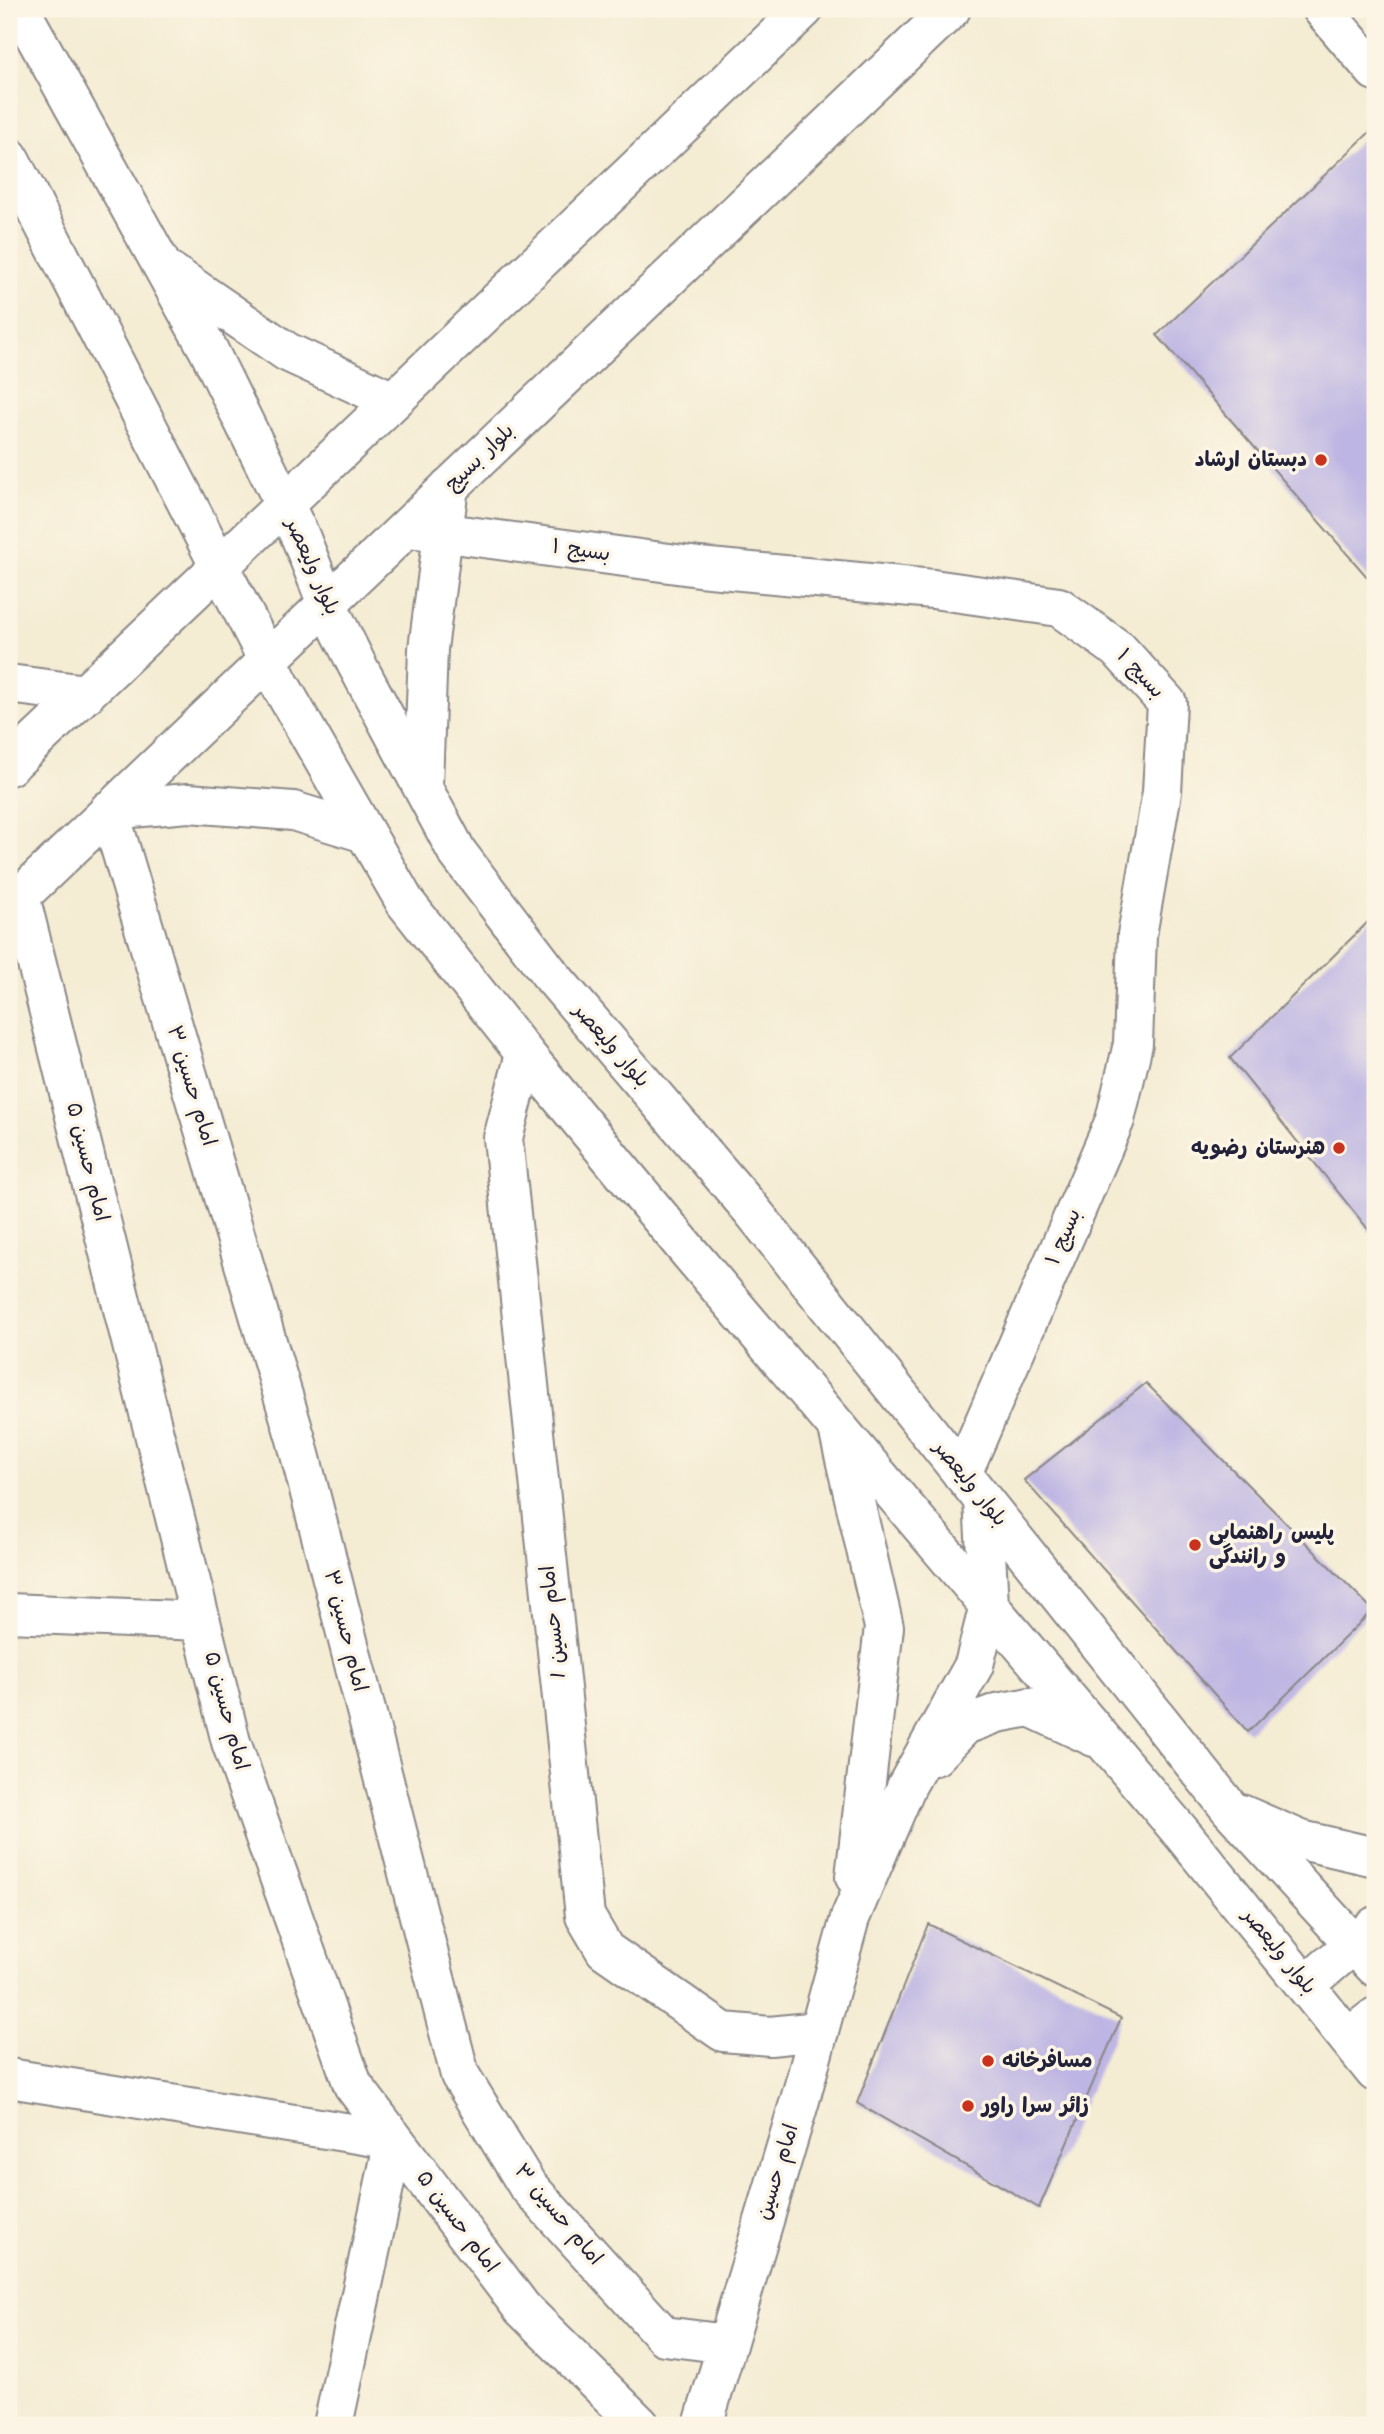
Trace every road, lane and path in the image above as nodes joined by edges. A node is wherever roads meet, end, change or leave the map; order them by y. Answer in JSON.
{"nodes":[{"id":1,"x":20,"y":9,"type":"edge"},
{"id":2,"x":804,"y":9,"type":"edge"},
{"id":3,"x":951,"y":9,"type":"edge"},
{"id":4,"x":1322,"y":9,"type":"edge"},
{"id":5,"x":1375,"y":71,"type":"edge"},
{"id":6,"x":9,"y":157,"type":"edge"},
{"id":7,"x":162,"y":267,"type":"junction"},
{"id":8,"x":393,"y":401,"type":"junction"},
{"id":9,"x":284,"y":505,"type":"junction"},
{"id":10,"x":425,"y":530,"type":"junction"},
{"id":11,"x":220,"y":566,"type":"junction"},
{"id":12,"x":327,"y":604,"type":"junction"},
{"id":13,"x":268,"y":660,"type":"junction"},
{"id":14,"x":9,"y":684,"type":"edge"},
{"id":15,"x":86,"y":694,"type":"junction"},
{"id":16,"x":9,"y":766,"type":"edge"},
{"id":17,"x":423,"y":788,"type":"junction"},
{"id":18,"x":108,"y":810,"type":"junction"},
{"id":19,"x":365,"y":832,"type":"junction"},
{"id":20,"x":15,"y":901,"type":"edge"},
{"id":21,"x":525,"y":1054,"type":"junction"},
{"id":22,"x":838,"y":1427,"type":"junction"},
{"id":23,"x":973,"y":1488,"type":"junction"},
{"id":24,"x":989,"y":1605,"type":"junction"},
{"id":25,"x":9,"y":1613,"type":"edge"},
{"id":26,"x":201,"y":1621,"type":"junction"},
{"id":27,"x":1105,"y":1742,"type":"junction"},
{"id":28,"x":907,"y":1785,"type":"junction"},
{"id":29,"x":1230,"y":1809,"type":"junction"},
{"id":30,"x":1375,"y":1857,"type":"edge"},
{"id":31,"x":850,"y":1918,"type":"junction"},
{"id":32,"x":1368,"y":1945,"type":"edge"},
{"id":33,"x":1306,"y":1985,"type":"junction"},
{"id":34,"x":1361,"y":2027,"type":"edge"},
{"id":35,"x":818,"y":2031,"type":"junction"},
{"id":36,"x":1375,"y":2072,"type":"edge"},
{"id":37,"x":9,"y":2078,"type":"edge"},
{"id":38,"x":394,"y":2140,"type":"junction"},
{"id":39,"x":727,"y":2344,"type":"junction"},
{"id":40,"x":333,"y":2425,"type":"edge"},
{"id":41,"x":639,"y":2425,"type":"edge"},
{"id":42,"x":703,"y":2425,"type":"edge"}],
"edges":[{"from":1,"to":7,"type":"street","name":"بلوار ولیعصر"},
{"from":2,"to":8,"type":"street"},
{"from":3,"to":10,"type":"street","name":"بلوار بسیج"},
{"from":4,"to":5,"type":"street"},
{"from":6,"to":11,"type":"street","name":"بلوار ولیعصر"},
{"from":7,"to":8,"type":"street"},
{"from":7,"to":9,"type":"street","name":"بلوار ولیعصر"},
{"from":8,"to":9,"type":"street"},
{"from":9,"to":11,"type":"street"},
{"from":9,"to":12,"type":"street","name":"بلوار ولیعصر"},
{"from":10,"to":12,"type":"street","name":"بلوار بسیج"},
{"from":10,"to":17,"type":"street"},
{"from":10,"to":23,"type":"street","name":"بسیج ۱"},
{"from":11,"to":13,"type":"street","name":"بلوار ولیعصر"},
{"from":11,"to":15,"type":"street"},
{"from":12,"to":13,"type":"street","name":"بلوار بسیج"},
{"from":12,"to":17,"type":"street","name":"بلوار ولیعصر"},
{"from":13,"to":18,"type":"street","name":"بلوار بسیج"},
{"from":13,"to":19,"type":"street","name":"بلوار ولیعصر"},
{"from":14,"to":15,"type":"street"},
{"from":15,"to":16,"type":"street"},
{"from":17,"to":23,"type":"street","name":"بلوار ولیعصر"},
{"from":18,"to":19,"type":"street"},
{"from":18,"to":20,"type":"street","name":"بلوار بسیج"},
{"from":18,"to":39,"type":"street","name":"امام حسین ۳"},
{"from":19,"to":21,"type":"street","name":"بلوار ولیعصر"},
{"from":20,"to":26,"type":"street","name":"امام حسین ۵"},
{"from":21,"to":22,"type":"street","name":"بلوار ولیعصر"},
{"from":21,"to":35,"type":"street","name":"امام حسین 1"},
{"from":22,"to":24,"type":"street","name":"بلوار ولیعصر"},
{"from":22,"to":31,"type":"street"},
{"from":23,"to":24,"type":"street"},
{"from":23,"to":29,"type":"street","name":"بلوار ولیعصر"},
{"from":24,"to":27,"type":"street","name":"بلوار ولیعصر"},
{"from":24,"to":28,"type":"street"},
{"from":25,"to":26,"type":"street"},
{"from":26,"to":38,"type":"street","name":"امام حسین ۵"},
{"from":27,"to":28,"type":"street"},
{"from":27,"to":33,"type":"street","name":"بلوار ولیعصر"},
{"from":28,"to":31,"type":"street"},
{"from":29,"to":30,"type":"street"},
{"from":29,"to":32,"type":"street","name":"بلوار ولیعصر"},
{"from":31,"to":35,"type":"street","name":"امام حسین"},
{"from":32,"to":33,"type":"street"},
{"from":33,"to":34,"type":"street","name":"بلوار ولیعصر"},
{"from":34,"to":36,"type":"street","name":"بلوار ولیعصر"},
{"from":35,"to":39,"type":"street","name":"امام حسین"},
{"from":37,"to":38,"type":"street"},
{"from":38,"to":40,"type":"street"},
{"from":38,"to":41,"type":"street","name":"امام حسین ۵"},
{"from":39,"to":42,"type":"street","name":"امام حسین"}]}
